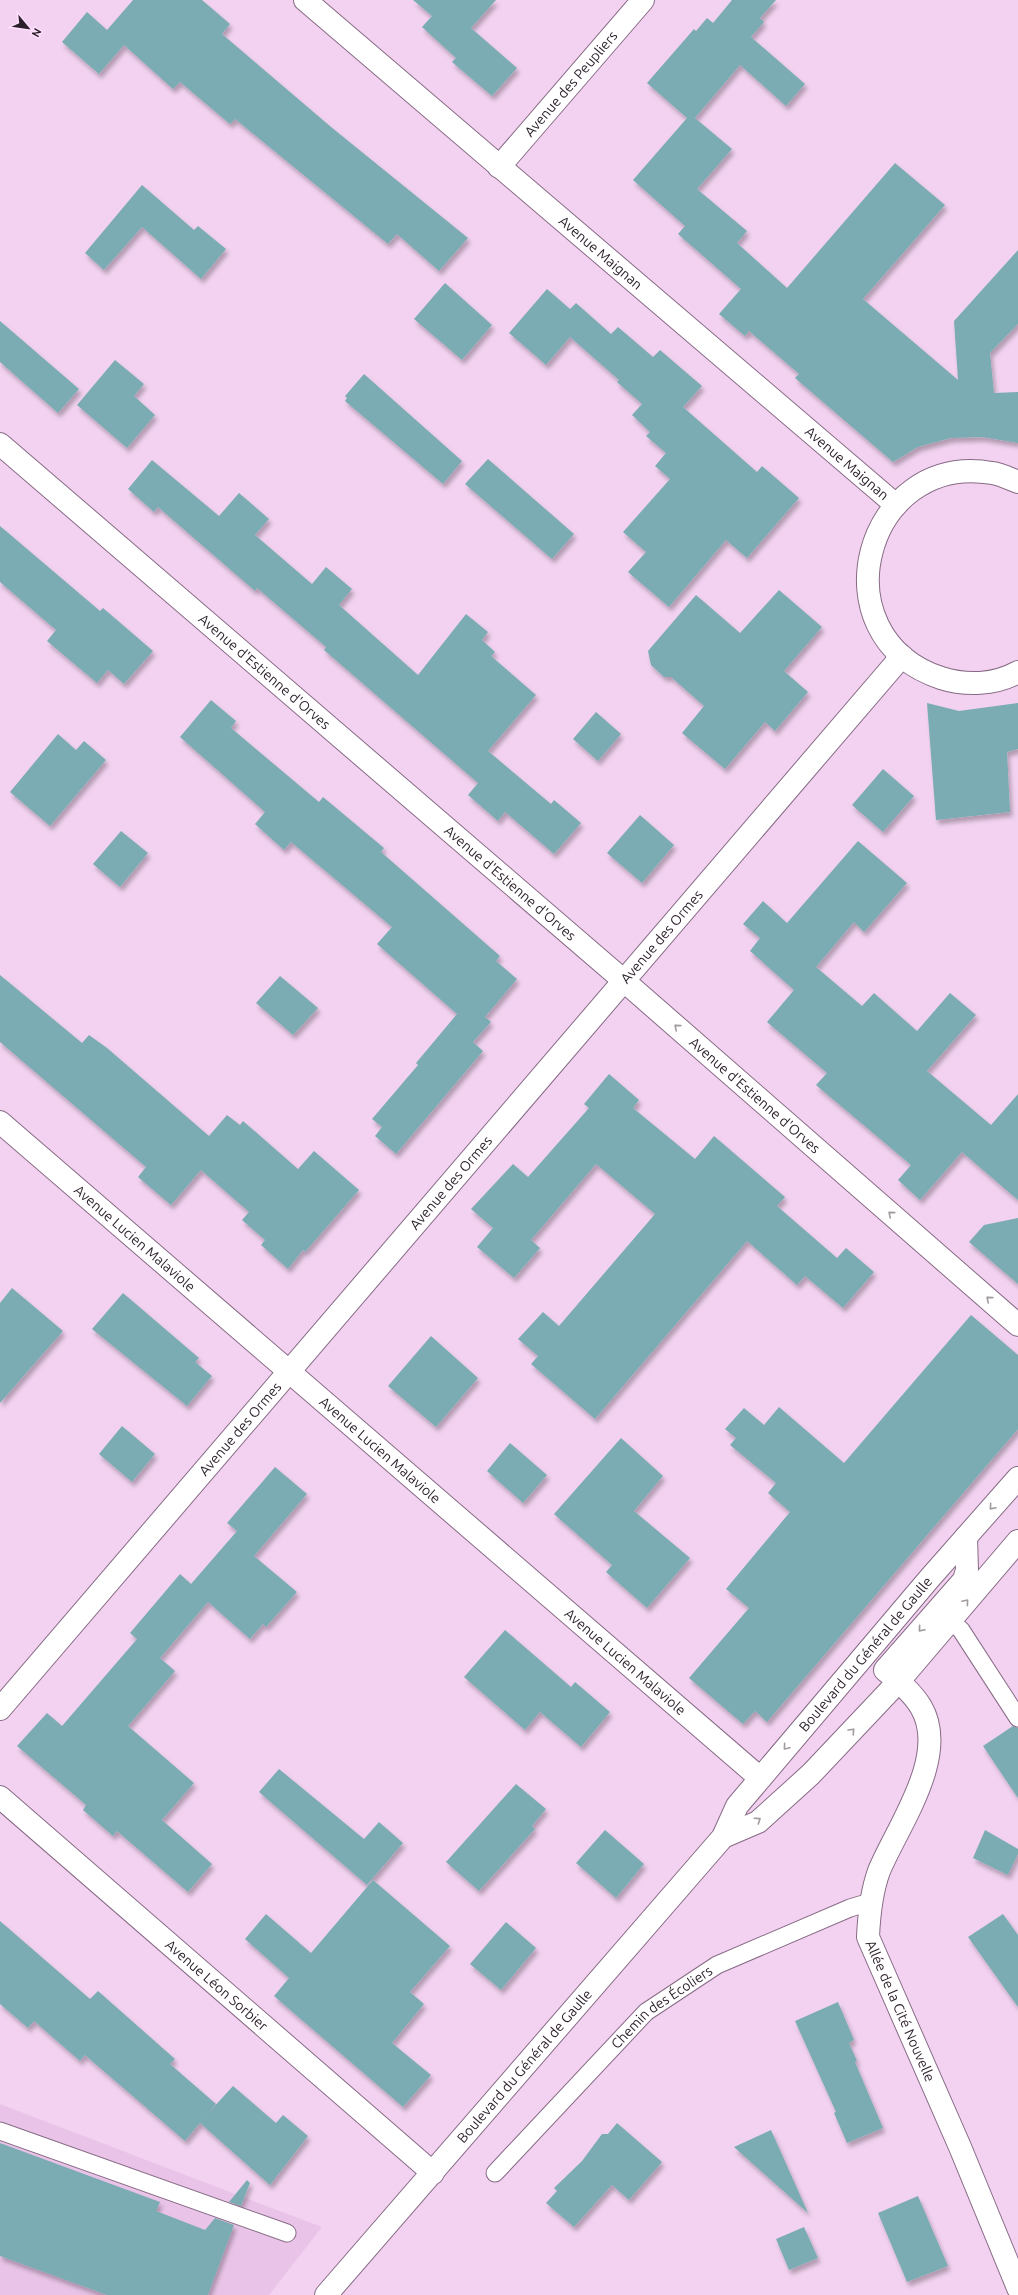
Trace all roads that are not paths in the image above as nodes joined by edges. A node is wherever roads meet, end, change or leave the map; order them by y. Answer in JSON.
{"nodes":[{"id":1,"x":305,"y":0,"type":"edge"},
{"id":2,"x":643,"y":0,"type":"edge"},
{"id":3,"x":499,"y":167,"type":"junction"},
{"id":4,"x":0,"y":444,"type":"edge"},
{"id":5,"x":1018,"y":482,"type":"edge"},
{"id":6,"x":896,"y":505,"type":"junction"},
{"id":7,"x":902,"y":656,"type":"junction"},
{"id":8,"x":1018,"y":672,"type":"edge"},
{"id":9,"x":623,"y":980,"type":"junction"},
{"id":10,"x":0,"y":1122,"type":"edge"},
{"id":11,"x":1018,"y":1325,"type":"edge"},
{"id":12,"x":288,"y":1372,"type":"junction"},
{"id":13,"x":1018,"y":1478,"type":"edge"},
{"id":14,"x":966,"y":1537,"type":"junction"},
{"id":15,"x":1018,"y":1541,"type":"edge"},
{"id":16,"x":951,"y":1620,"type":"junction"},
{"id":17,"x":898,"y":1682,"type":"junction"},
{"id":18,"x":0,"y":1709,"type":"edge"},
{"id":19,"x":1018,"y":1718,"type":"edge"},
{"id":20,"x":760,"y":1778,"type":"junction"},
{"id":21,"x":0,"y":1797,"type":"edge"},
{"id":22,"x":723,"y":1837,"type":"junction"},
{"id":23,"x":870,"y":1902,"type":"junction"},
{"id":24,"x":0,"y":2131,"type":"edge"},
{"id":25,"x":433,"y":2173,"type":"junction"},
{"id":26,"x":495,"y":2173,"type":"dead end"},
{"id":27,"x":287,"y":2233,"type":"dead end"},
{"id":28,"x":1018,"y":2288,"type":"edge"},
{"id":29,"x":326,"y":2295,"type":"edge"}],
"edges":[{"from":1,"to":3,"type":"street","name":"Avenue Maignan"},
{"from":2,"to":3,"type":"street","name":"Avenue des Peupliers"},
{"from":3,"to":6,"type":"street","name":"Avenue Maignan"},
{"from":4,"to":9,"type":"street","name":"Avenue d'Estienne d'Orves"},
{"from":5,"to":6,"type":"street"},
{"from":6,"to":7,"type":"street"},
{"from":7,"to":8,"type":"street"},
{"from":7,"to":9,"type":"street","name":"Avenue des Ormes"},
{"from":11,"to":9,"type":"street","name":"Avenue d'Estienne d'Orves","one_way":true},
{"from":9,"to":12,"type":"street","name":"Avenue des Ormes"},
{"from":10,"to":12,"type":"street","name":"Avenue Lucien Malaviole"},
{"from":12,"to":18,"type":"street","name":"Avenue des Ormes"},
{"from":12,"to":20,"type":"street","name":"Avenue Lucien Malaviole"},
{"from":13,"to":14,"type":"street","name":"Boulevard du Général de Gaulle","one_way":true},
{"from":14,"to":17,"type":"street","name":"Allée de la Cité Nouvelle","one_way":true},
{"from":14,"to":20,"type":"street","name":"Boulevard du Général de Gaulle","one_way":true},
{"from":16,"to":15,"type":"street","name":"Boulevard du Général de Gaulle","one_way":true},
{"from":16,"to":17,"type":"street","name":"Boulevard du Général de Gaulle"},
{"from":16,"to":19,"type":"lane"},
{"from":22,"to":17,"type":"street","name":"Boulevard du Général de Gaulle","one_way":true},
{"from":17,"to":23,"type":"street","name":"Allée de la Cité Nouvelle"},
{"from":20,"to":22,"type":"street","name":"Boulevard du Général de Gaulle"},
{"from":21,"to":25,"type":"street","name":"Avenue Léon Sorbier"},
{"from":22,"to":25,"type":"street","name":"Boulevard du Général de Gaulle"},
{"from":23,"to":26,"type":"lane","name":"Chemin des Écoliers"},
{"from":23,"to":28,"type":"street","name":"Allée de la Cité Nouvelle"},
{"from":24,"to":27,"type":"lane"},
{"from":25,"to":29,"type":"street","name":"Boulevard du Général de Gaulle"}]}
